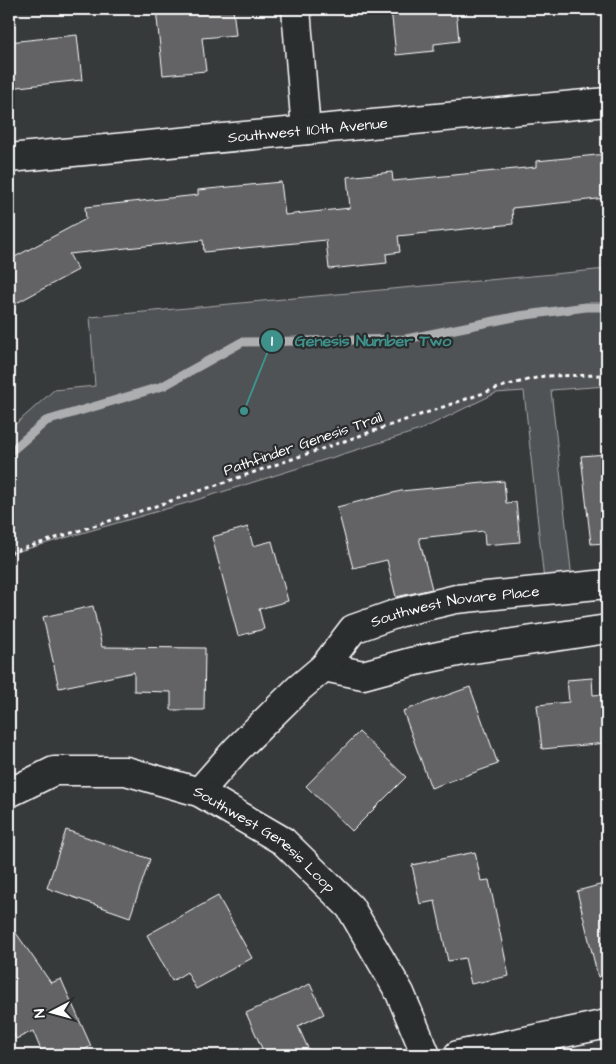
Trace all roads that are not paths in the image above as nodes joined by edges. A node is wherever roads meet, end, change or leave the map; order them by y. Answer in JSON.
{"nodes":[{"id":1,"x":296,"y":9,"type":"edge"},
{"id":2,"x":607,"y":102,"type":"edge"},
{"id":3,"x":306,"y":130,"type":"junction"},
{"id":4,"x":9,"y":158,"type":"edge"},
{"id":5,"x":607,"y":584,"type":"edge"},
{"id":6,"x":607,"y":630,"type":"edge"},
{"id":7,"x":324,"y":667,"type":"junction"},
{"id":8,"x":200,"y":792,"type":"junction"},
{"id":9,"x":9,"y":793,"type":"edge"},
{"id":10,"x":607,"y":1024,"type":"edge"},
{"id":11,"x":426,"y":1055,"type":"edge"},
{"id":12,"x":458,"y":1055,"type":"edge"}],
"edges":[{"from":1,"to":3,"type":"street"},
{"from":2,"to":3,"type":"street","name":"Southwest 110th Avenue"},
{"from":3,"to":4,"type":"street","name":"Southwest 110th Avenue"},
{"from":5,"to":7,"type":"street","name":"Southwest Novare Place"},
{"from":6,"to":7,"type":"street"},
{"from":7,"to":8,"type":"street","name":"Southwest Novare Place"},
{"from":8,"to":9,"type":"street","name":"Southwest Genesis Loop"},
{"from":8,"to":11,"type":"street","name":"Southwest Genesis Loop"},
{"from":10,"to":12,"type":"street"}]}
